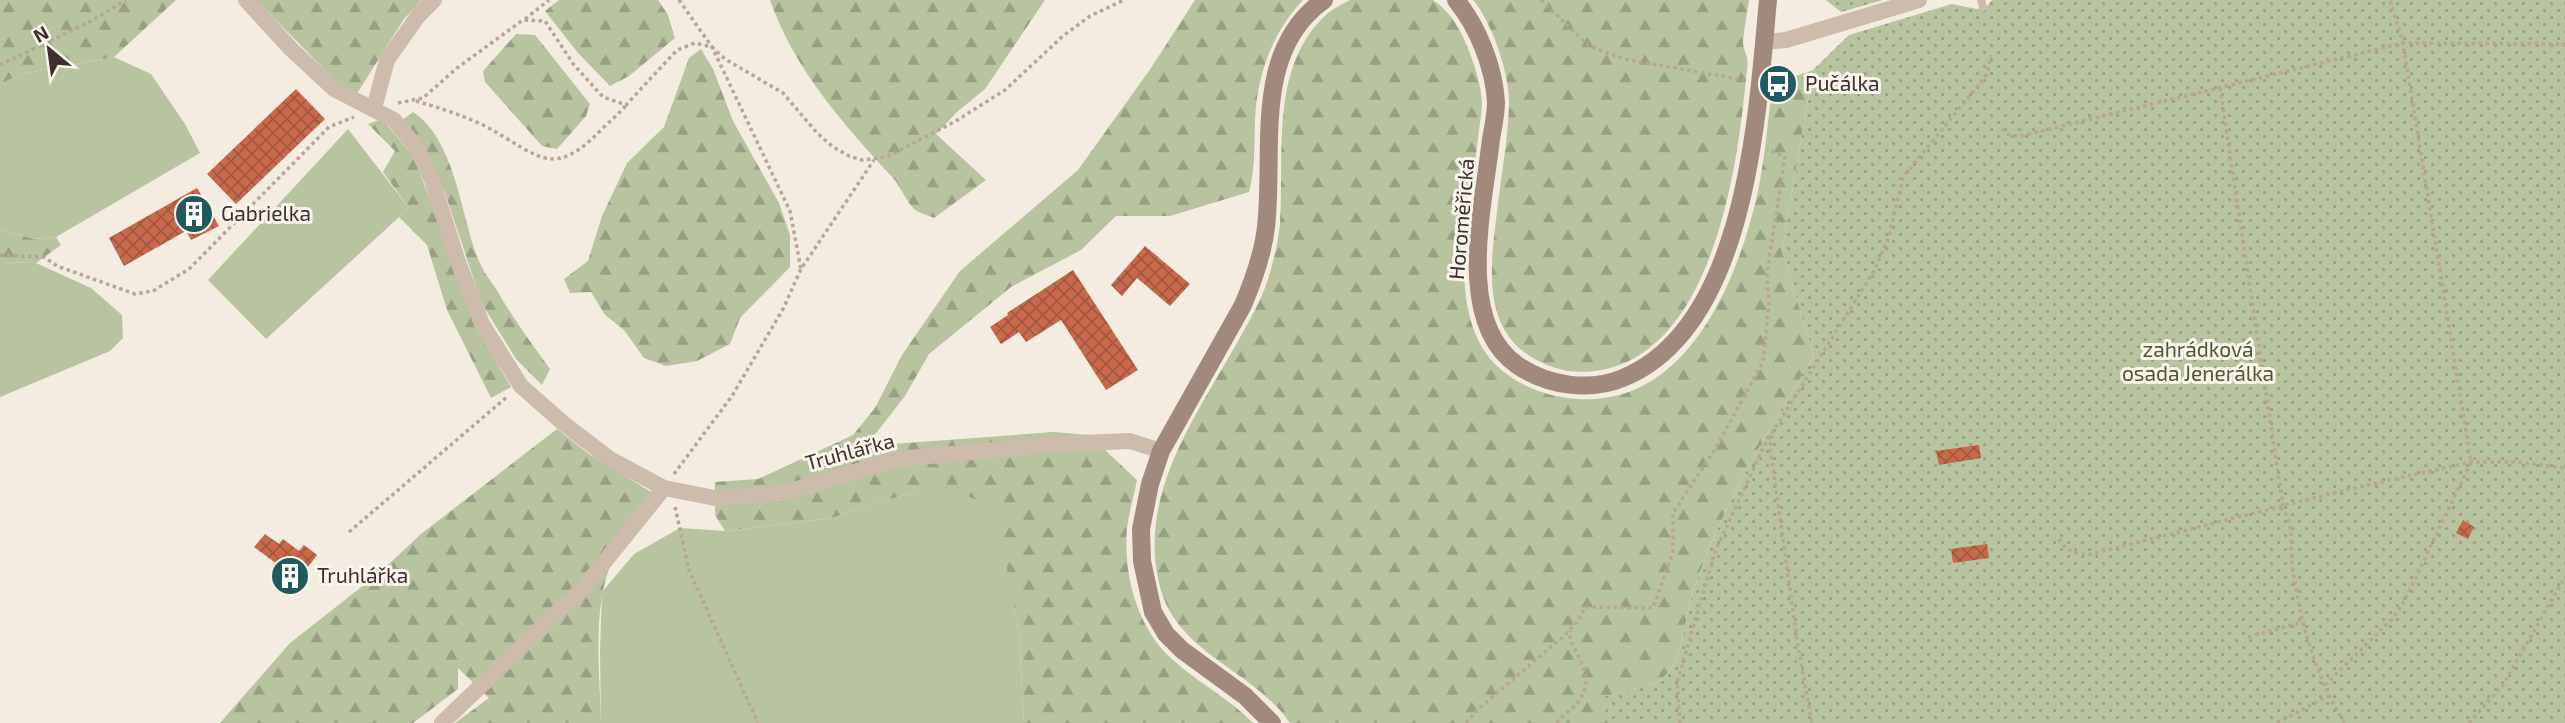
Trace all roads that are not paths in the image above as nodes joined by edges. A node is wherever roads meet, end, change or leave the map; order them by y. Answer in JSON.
{"nodes":[{"id":1,"x":246,"y":0,"type":"edge"},
{"id":2,"x":434,"y":0,"type":"edge"},
{"id":3,"x":1324,"y":0,"type":"edge"},
{"id":4,"x":1456,"y":0,"type":"edge"},
{"id":5,"x":1768,"y":0,"type":"edge"},
{"id":6,"x":1919,"y":0,"type":"edge"},
{"id":7,"x":1764,"y":42,"type":"junction"},
{"id":8,"x":374,"y":108,"type":"junction"},
{"id":9,"x":1161,"y":451,"type":"junction"},
{"id":10,"x":664,"y":488,"type":"junction"},
{"id":11,"x":442,"y":723,"type":"edge"},
{"id":12,"x":1272,"y":723,"type":"edge"}],
"edges":[{"from":1,"to":8,"type":"street","name":"Truhlářka"},
{"from":2,"to":8,"type":"street"},
{"from":3,"to":9,"type":"main road"},
{"from":4,"to":7,"type":"main road","name":"Horoměřická"},
{"from":5,"to":7,"type":"main road","name":"Horoměřická"},
{"from":6,"to":7,"type":"street"},
{"from":8,"to":10,"type":"street","name":"Truhlářka"},
{"from":9,"to":10,"type":"street","name":"Truhlářka"},
{"from":9,"to":12,"type":"main road"},
{"from":10,"to":11,"type":"street"}]}
